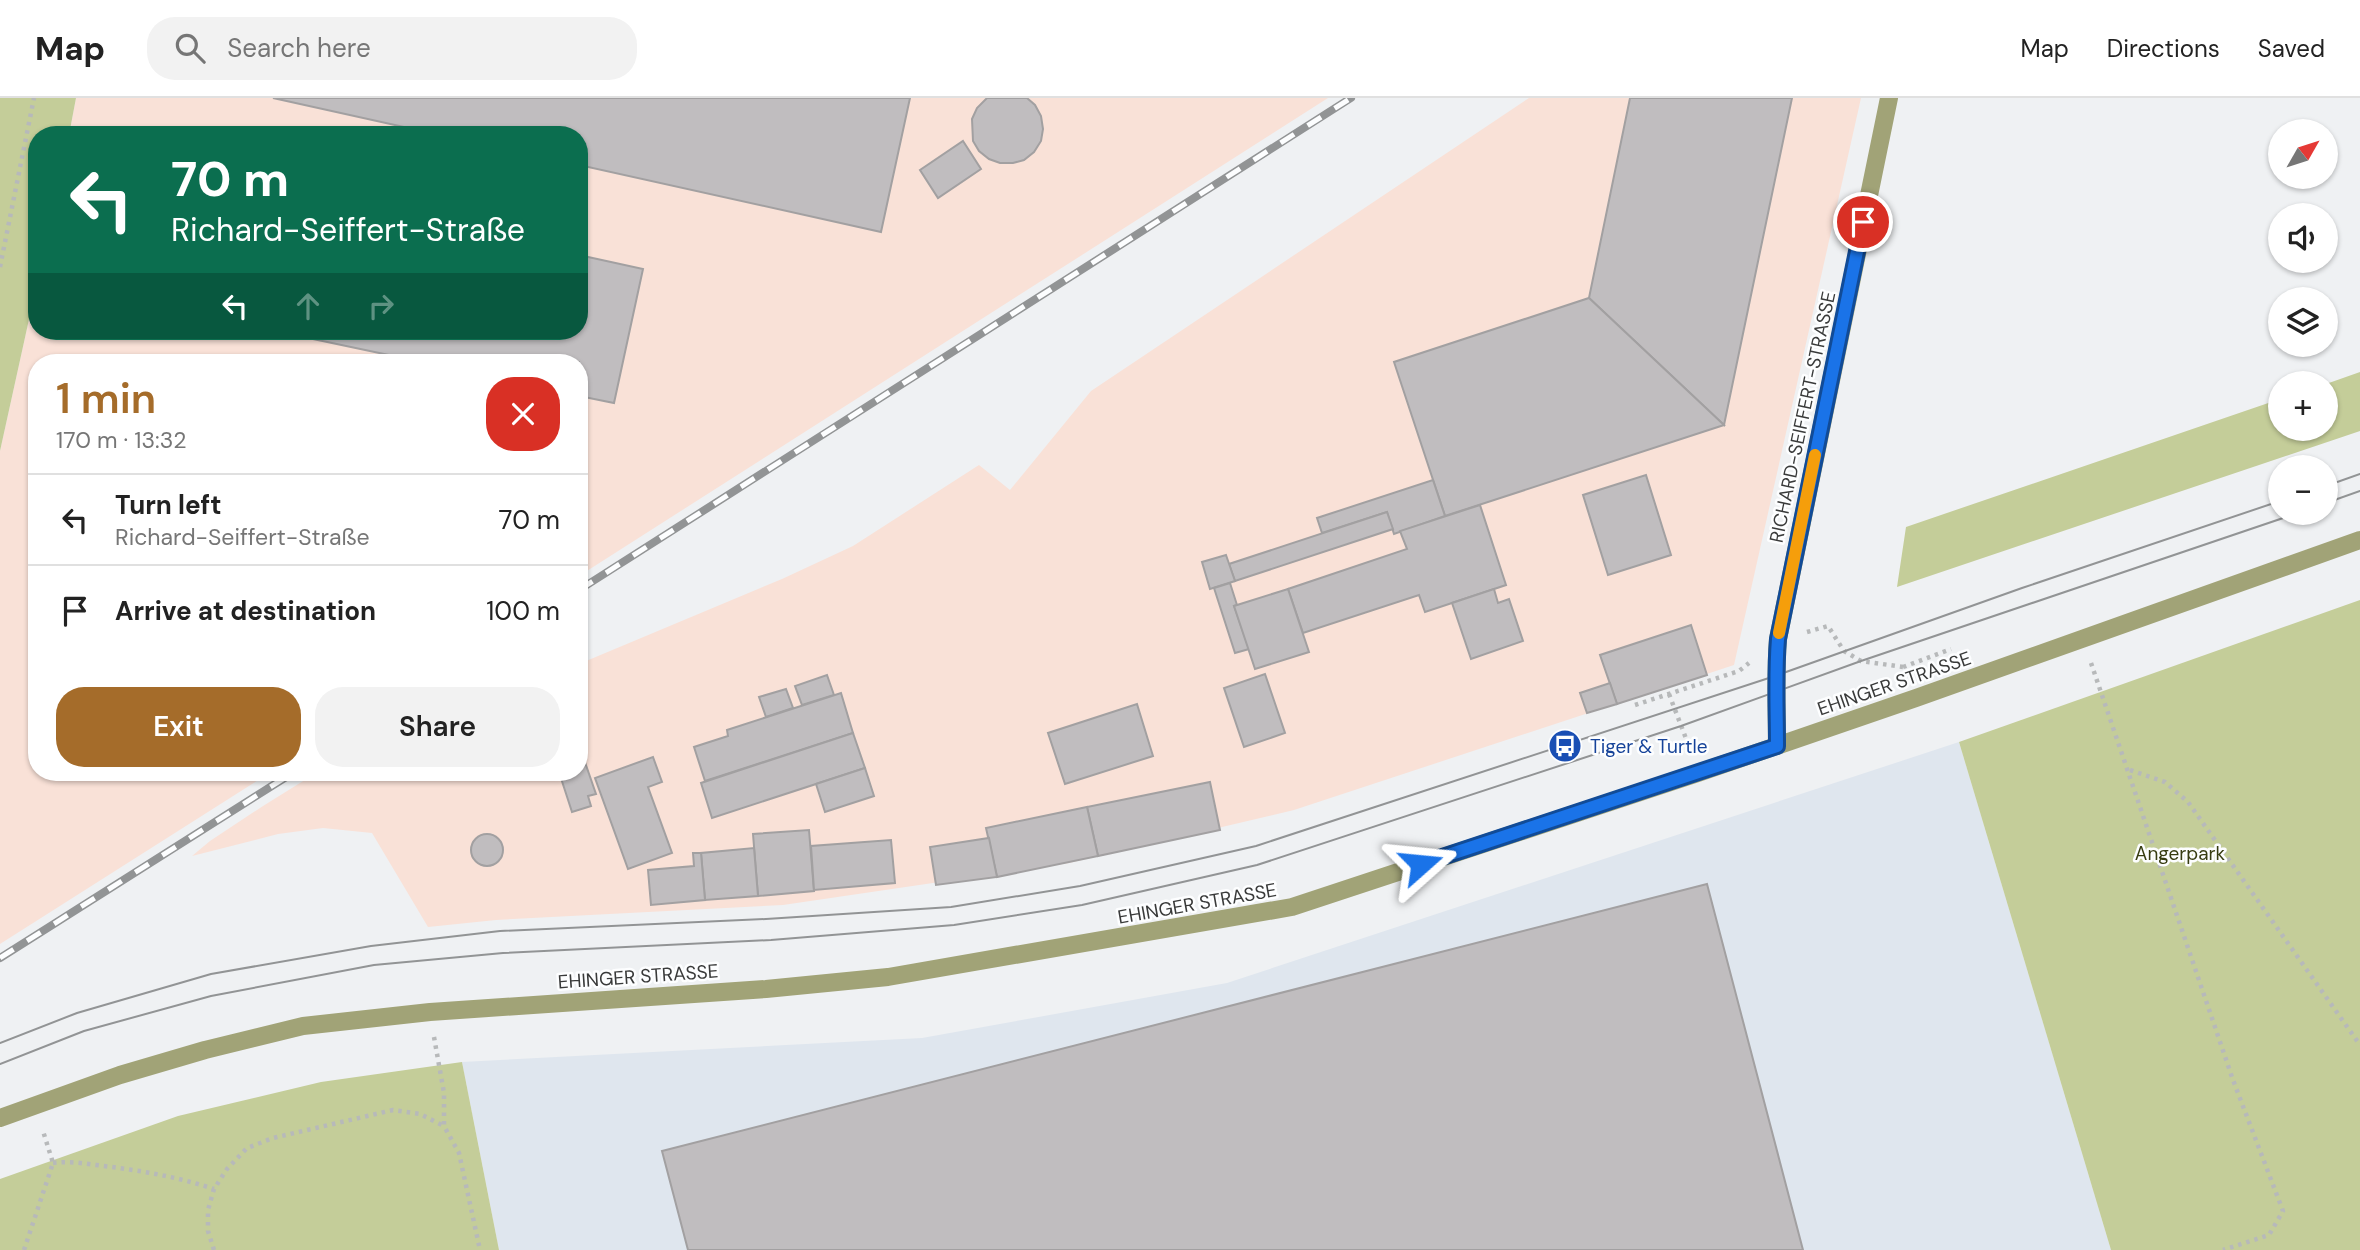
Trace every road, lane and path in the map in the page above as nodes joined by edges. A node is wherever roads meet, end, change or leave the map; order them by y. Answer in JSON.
{"nodes":[{"id":1,"x":34,"y":98,"type":"edge"},
{"id":2,"x":1889,"y":98,"type":"edge"},
{"id":3,"x":28,"y":126,"type":"edge"},
{"id":4,"x":28,"y":128,"type":"edge"},
{"id":5,"x":0,"y":267,"type":"edge"},
{"id":6,"x":2360,"y":540,"type":"edge"},
{"id":7,"x":1778,"y":639,"type":"junction"},
{"id":8,"x":2083,"y":639,"type":"junction"},
{"id":9,"x":1903,"y":667,"type":"dead end"},
{"id":10,"x":1669,"y":694,"type":"junction"},
{"id":11,"x":1635,"y":705,"type":"dead end"},
{"id":12,"x":1777,"y":746,"type":"junction"},
{"id":13,"x":2130,"y":770,"type":"junction"},
{"id":14,"x":1698,"y":773,"type":"junction"},
{"id":15,"x":430,"y":1012,"type":"junction"},
{"id":16,"x":2360,"y":1045,"type":"edge"},
{"id":17,"x":0,"y":1118,"type":"edge"},
{"id":18,"x":444,"y":1126,"type":"junction"},
{"id":19,"x":214,"y":1189,"type":"junction"},
{"id":20,"x":24,"y":1250,"type":"edge"},
{"id":21,"x":214,"y":1250,"type":"edge"},
{"id":22,"x":480,"y":1250,"type":"edge"},
{"id":23,"x":2223,"y":1250,"type":"edge"}],
"edges":[{"from":1,"to":3,"type":"path"},
{"from":2,"to":7,"type":"street","name":"RICHARD-SEIFFERT-STRASSE"},
{"from":4,"to":5,"type":"path"},
{"from":6,"to":8,"type":"street","name":"EHINGER STRASSE"},
{"from":7,"to":9,"type":"path"},
{"from":7,"to":10,"type":"path"},
{"from":7,"to":12,"type":"street","name":"RICHARD-SEIFFERT-STRASSE"},
{"from":8,"to":12,"type":"street","name":"EHINGER STRASSE"},
{"from":8,"to":13,"type":"path"},
{"from":10,"to":11,"type":"path"},
{"from":10,"to":14,"type":"path"},
{"from":12,"to":14,"type":"street","name":"EHINGER STRASSE"},
{"from":13,"to":16,"type":"path"},
{"from":13,"to":23,"type":"path"},
{"from":14,"to":15,"type":"street","name":"EHINGER STRASSE"},
{"from":15,"to":17,"type":"street","name":"EHINGER STRASSE"},
{"from":15,"to":18,"type":"path"},
{"from":18,"to":19,"type":"path"},
{"from":18,"to":22,"type":"path"},
{"from":19,"to":20,"type":"path"},
{"from":19,"to":21,"type":"path"}]}
